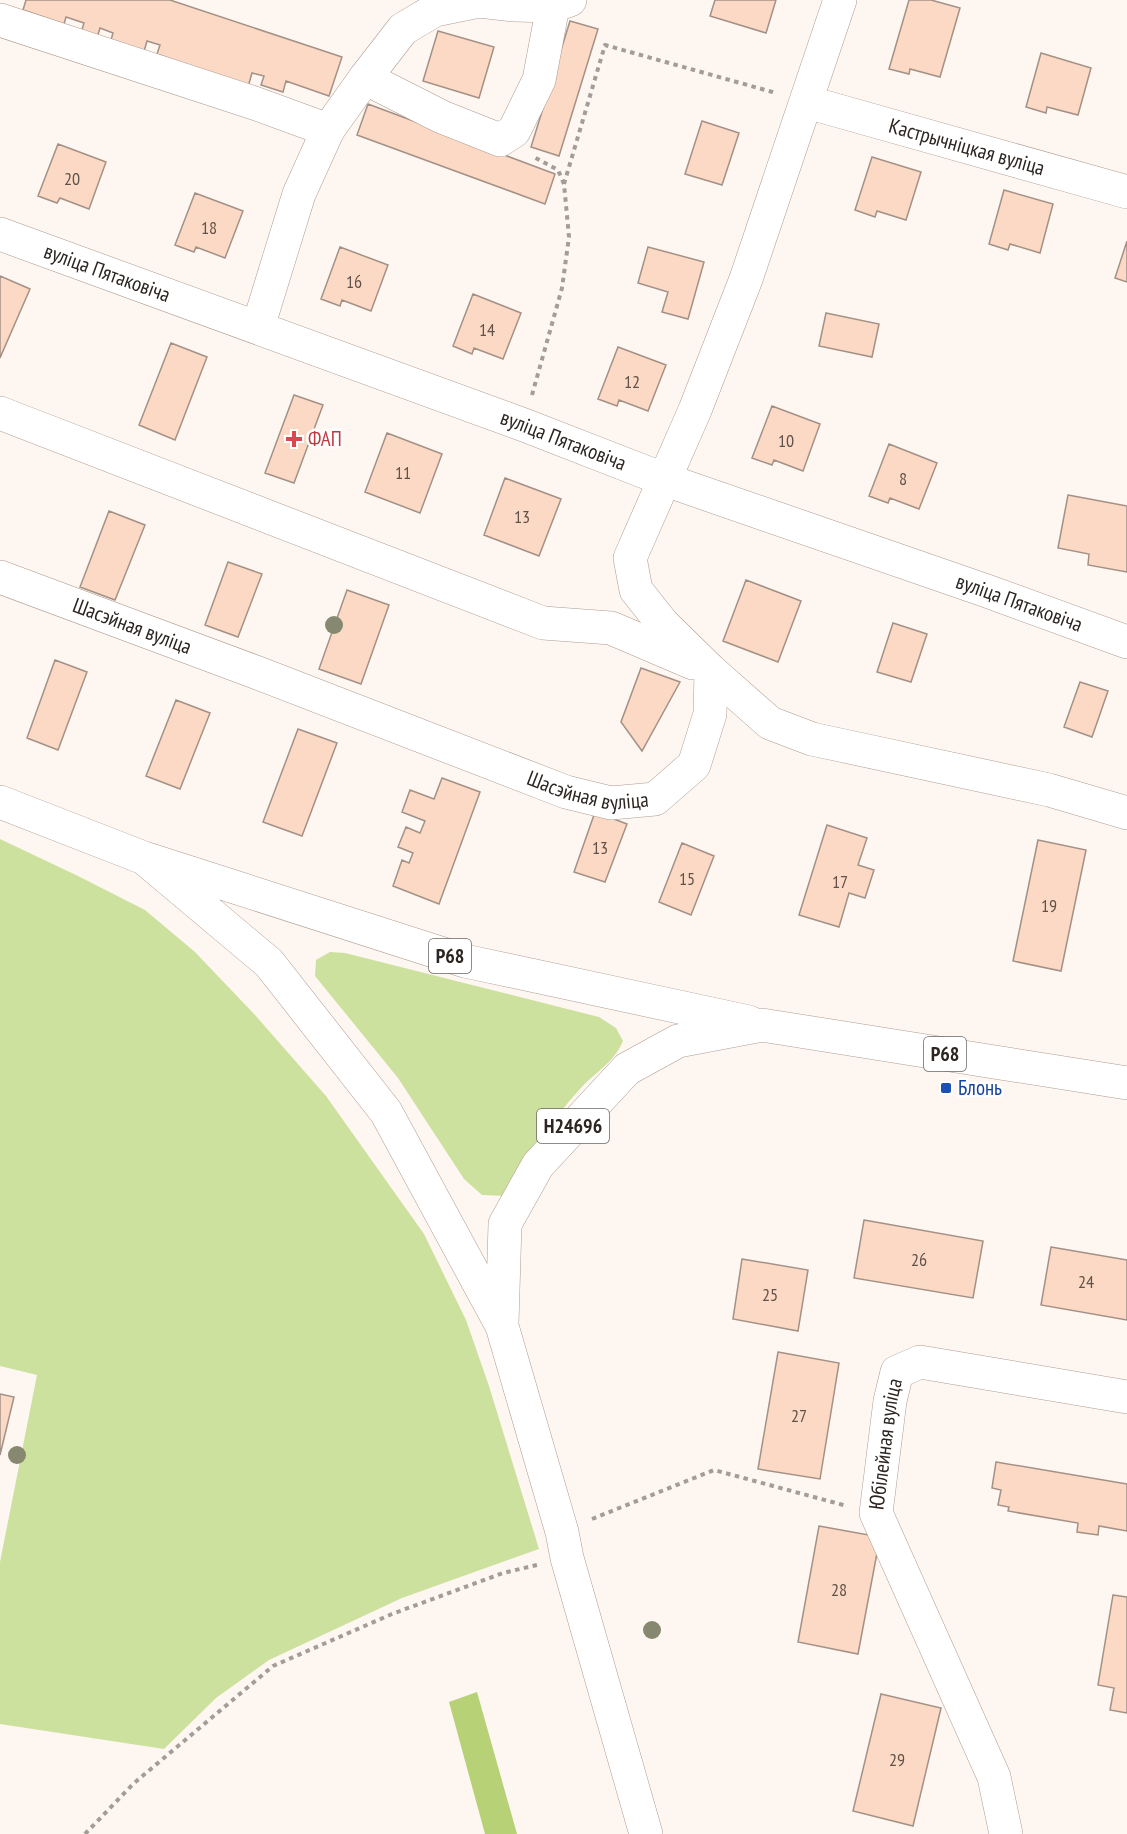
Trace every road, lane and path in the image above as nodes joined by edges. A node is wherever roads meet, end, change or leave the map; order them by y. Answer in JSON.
{"nodes":[{"id":1,"x":840,"y":0,"type":"edge"},
{"id":2,"x":561,"y":3,"type":"edge"},
{"id":3,"x":0,"y":20,"type":"edge"},
{"id":4,"x":365,"y":78,"type":"junction"},
{"id":5,"x":807,"y":102,"type":"junction"},
{"id":6,"x":328,"y":130,"type":"junction"},
{"id":7,"x":500,"y":140,"type":"junction"},
{"id":8,"x":564,"y":184,"type":"junction"},
{"id":9,"x":1127,"y":192,"type":"edge"},
{"id":10,"x":0,"y":234,"type":"edge"},
{"id":11,"x":258,"y":327,"type":"junction"},
{"id":12,"x":0,"y":413,"type":"edge"},
{"id":13,"x":524,"y":424,"type":"junction"},
{"id":14,"x":663,"y":479,"type":"junction"},
{"id":15,"x":0,"y":577,"type":"edge"},
{"id":16,"x":1127,"y":642,"type":"edge"},
{"id":17,"x":711,"y":671,"type":"junction"},
{"id":18,"x":0,"y":802,"type":"edge"},
{"id":19,"x":1127,"y":813,"type":"edge"},
{"id":20,"x":144,"y":858,"type":"junction"},
{"id":21,"x":762,"y":1025,"type":"junction"},
{"id":22,"x":1127,"y":1083,"type":"edge"},
{"id":23,"x":502,"y":1326,"type":"junction"},
{"id":24,"x":1127,"y":1396,"type":"edge"},
{"id":25,"x":876,"y":1514,"type":"junction"},
{"id":26,"x":565,"y":1545,"type":"junction"},
{"id":27,"x":85,"y":1834,"type":"edge"},
{"id":28,"x":646,"y":1834,"type":"edge"},
{"id":29,"x":1006,"y":1834,"type":"edge"}],
"edges":[{"from":1,"to":5,"type":"street"},
{"from":2,"to":4,"type":"street"},
{"from":2,"to":7,"type":"street"},
{"from":3,"to":6,"type":"street"},
{"from":4,"to":6,"type":"street"},
{"from":4,"to":7,"type":"street"},
{"from":5,"to":8,"type":"path"},
{"from":5,"to":9,"type":"street","name":"Кастрычніцкая вуліца"},
{"from":5,"to":14,"type":"street"},
{"from":6,"to":11,"type":"street"},
{"from":7,"to":8,"type":"path"},
{"from":8,"to":13,"type":"path"},
{"from":10,"to":11,"type":"street","name":"вуліца Пятаковіча"},
{"from":11,"to":13,"type":"street","name":"вуліца Пятаковіча"},
{"from":12,"to":17,"type":"street"},
{"from":13,"to":14,"type":"street","name":"вуліца Пятаковіча"},
{"from":14,"to":16,"type":"street","name":"вуліца Пятаковіча"},
{"from":14,"to":17,"type":"street"},
{"from":15,"to":17,"type":"street","name":"Шасэйная вуліца"},
{"from":17,"to":19,"type":"street"},
{"from":18,"to":20,"type":"street","number":"Р68"},
{"from":20,"to":21,"type":"street","number":"Р68"},
{"from":20,"to":23,"type":"street","number":"Н24696"},
{"from":21,"to":22,"type":"street","number":"Р68"},
{"from":21,"to":23,"type":"street","number":"Н24696"},
{"from":23,"to":26,"type":"street","number":"Н24696"},
{"from":24,"to":25,"type":"street","name":"Юбілейная вуліца"},
{"from":25,"to":26,"type":"path"},
{"from":25,"to":29,"type":"street","name":"Юбілейная вуліца"},
{"from":26,"to":27,"type":"path"},
{"from":26,"to":28,"type":"street","number":"Н24696"}]}
